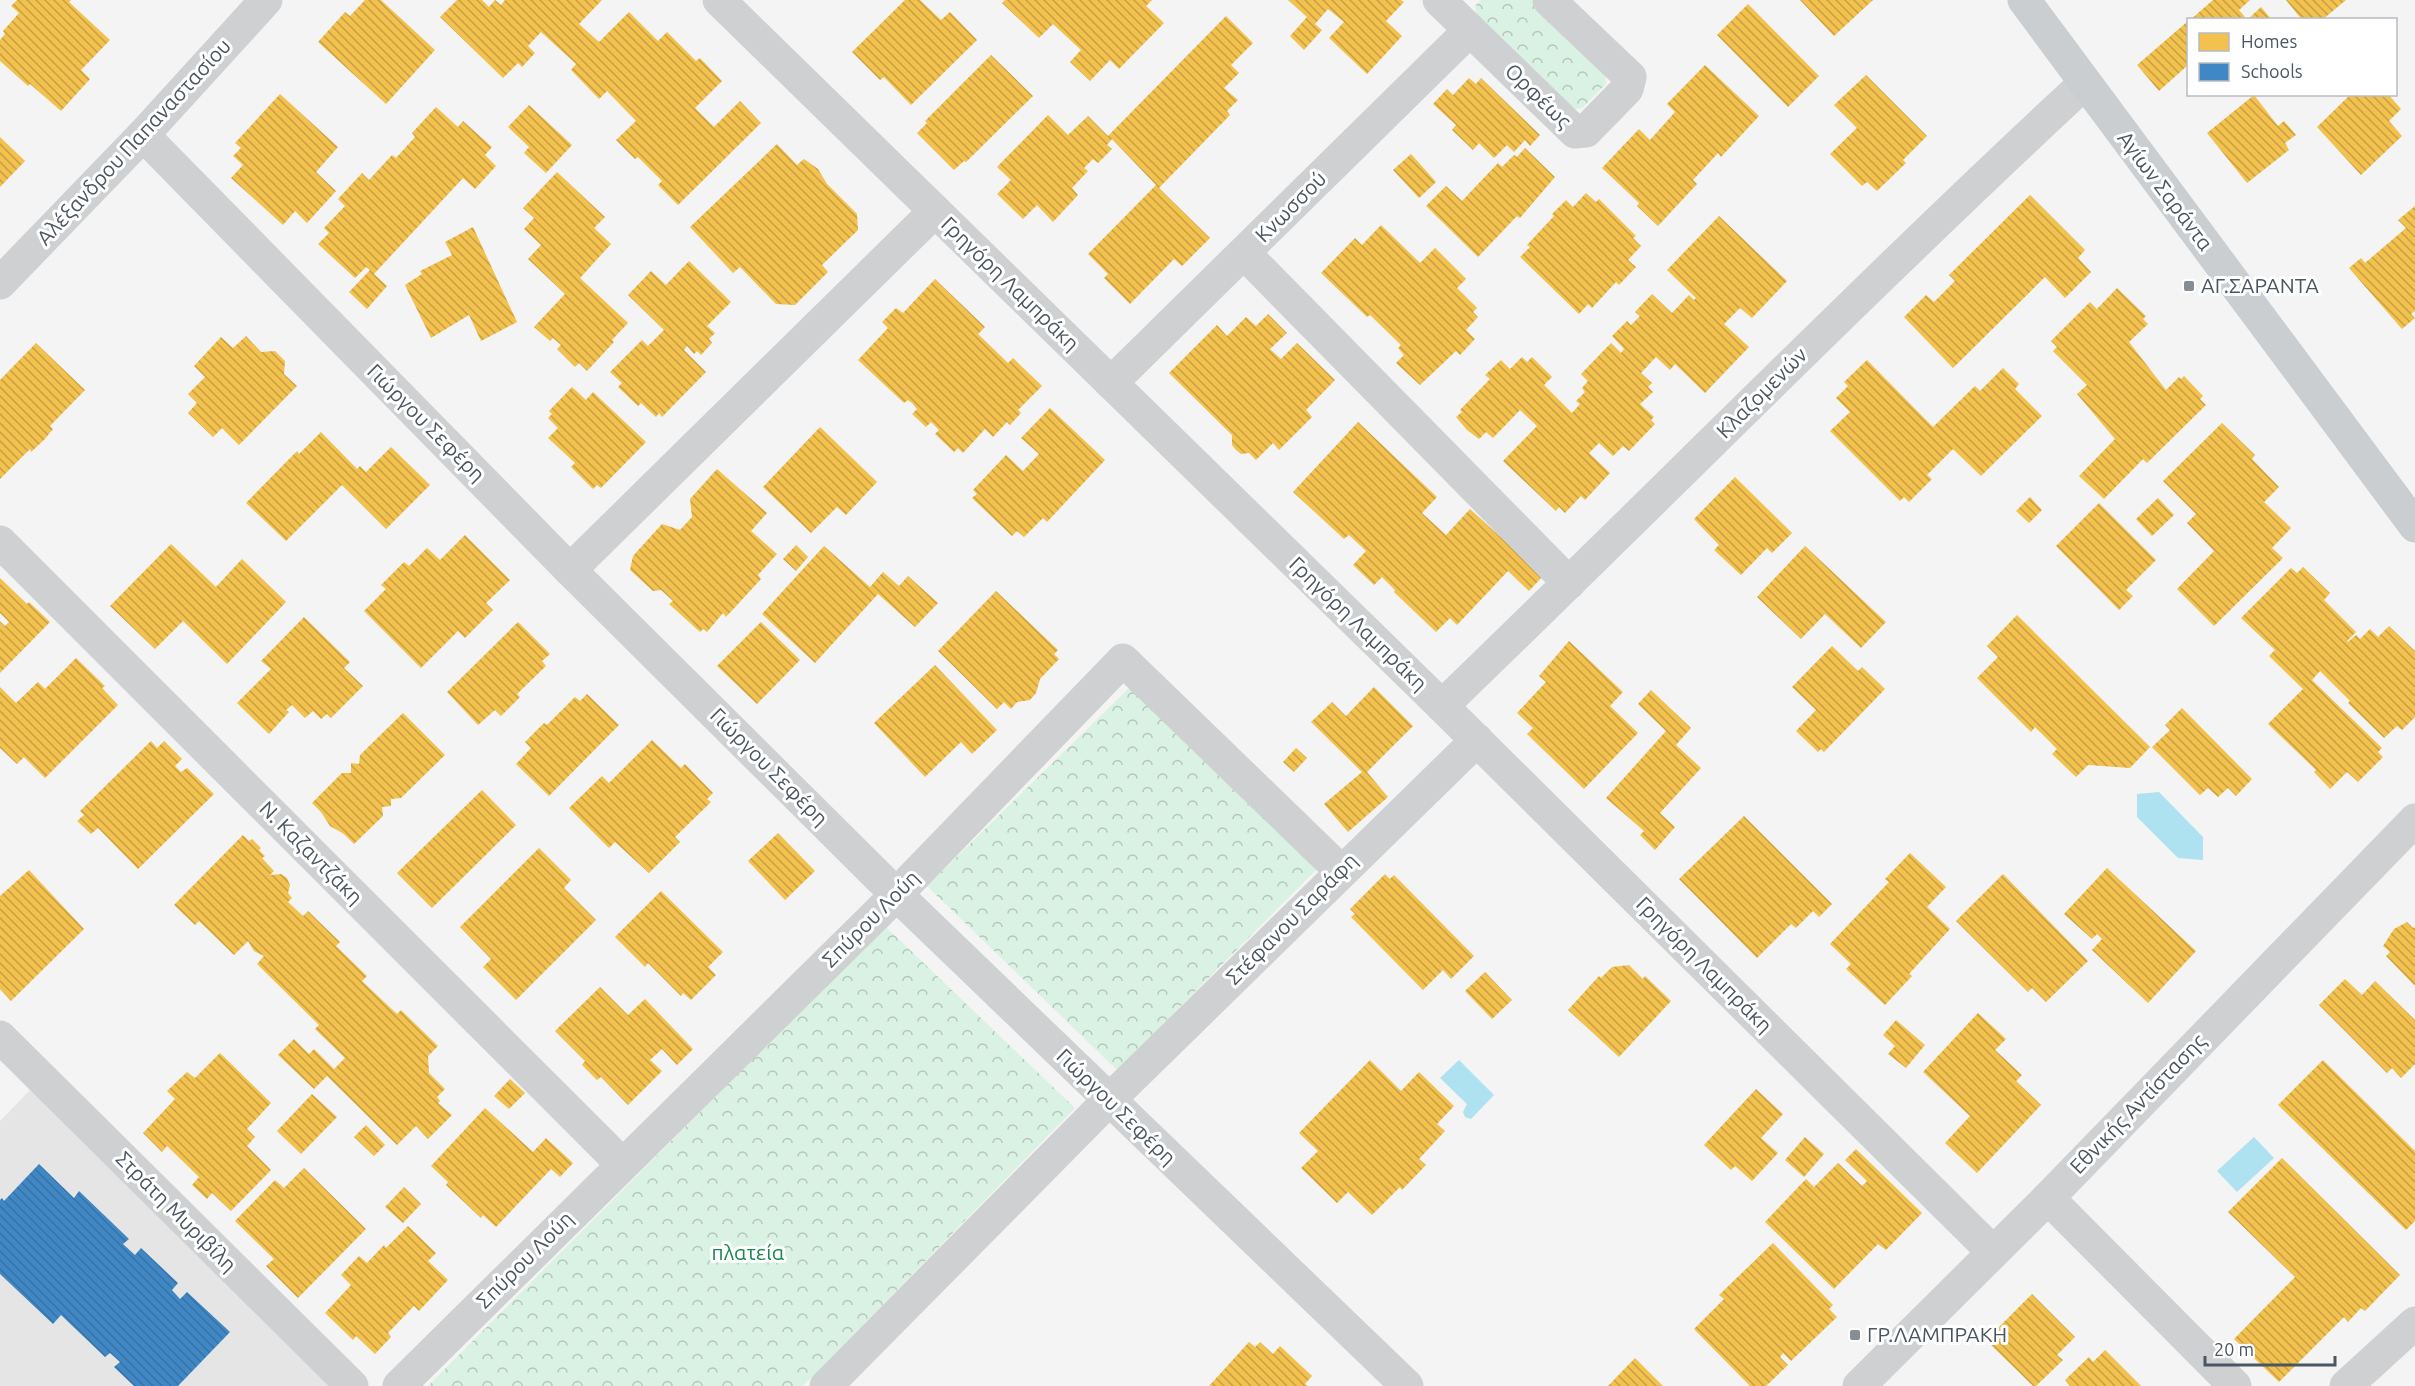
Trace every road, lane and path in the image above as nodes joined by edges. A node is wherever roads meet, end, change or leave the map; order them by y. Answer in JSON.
{"nodes":[{"id":1,"x":719,"y":0,"type":"edge"},
{"id":2,"x":1549,"y":0,"type":"edge"},
{"id":3,"x":2024,"y":0,"type":"edge"},
{"id":4,"x":252,"y":5,"type":"edge"},
{"id":5,"x":1454,"y":10,"type":"edge"},
{"id":6,"x":2085,"y":83,"type":"junction"},
{"id":7,"x":143,"y":135,"type":"junction"},
{"id":8,"x":935,"y":211,"type":"junction"},
{"id":9,"x":1245,"y":254,"type":"junction"},
{"id":10,"x":0,"y":283,"type":"edge"},
{"id":11,"x":1111,"y":383,"type":"junction"},
{"id":12,"x":2415,"y":526,"type":"edge"},
{"id":13,"x":0,"y":542,"type":"edge"},
{"id":14,"x":570,"y":570,"type":"junction"},
{"id":15,"x":1569,"y":583,"type":"junction"},
{"id":16,"x":1442,"y":706,"type":"junction"},
{"id":17,"x":1476,"y":740,"type":"junction"},
{"id":18,"x":2415,"y":820,"type":"edge"},
{"id":19,"x":1341,"y":871,"type":"junction"},
{"id":20,"x":896,"y":894,"type":"junction"},
{"id":21,"x":0,"y":1037,"type":"edge"},
{"id":22,"x":1109,"y":1100,"type":"junction"},
{"id":23,"x":622,"y":1164,"type":"junction"},
{"id":24,"x":2048,"y":1198,"type":"junction"},
{"id":25,"x":1992,"y":1251,"type":"junction"},
{"id":26,"x":2415,"y":1323,"type":"edge"},
{"id":27,"x":352,"y":1386,"type":"edge"},
{"id":28,"x":399,"y":1386,"type":"edge"},
{"id":29,"x":826,"y":1386,"type":"edge"},
{"id":30,"x":1407,"y":1386,"type":"edge"},
{"id":31,"x":1859,"y":1386,"type":"edge"},
{"id":32,"x":2235,"y":1386,"type":"edge"},
{"id":33,"x":2346,"y":1386,"type":"edge"}],
"edges":[{"from":1,"to":8,"type":"street","name":"Γρηγόρη Λαμπράκη"},
{"from":2,"to":5,"type":"street","name":"Ορφέως"},
{"from":3,"to":6,"type":"main road","name":"Αγίων Σαράντα"},
{"from":4,"to":7,"type":"street","name":"Αλέξανδρου Παπαναστασίου"},
{"from":5,"to":9,"type":"street","name":"Κνωσσού"},
{"from":6,"to":12,"type":"main road","name":"Αγίων Σαράντα"},
{"from":6,"to":15,"type":"street","name":"Κλαζομενών"},
{"from":7,"to":10,"type":"street","name":"Αλέξανδρου Παπαναστασίου"},
{"from":7,"to":14,"type":"street","name":"Γιώργου Σεφέρη"},
{"from":8,"to":11,"type":"street","name":"Γρηγόρη Λαμπράκη"},
{"from":8,"to":14,"type":"street"},
{"from":9,"to":11,"type":"street","name":"Κνωσσού"},
{"from":9,"to":15,"type":"street"},
{"from":11,"to":16,"type":"street","name":"Γρηγόρη Λαμπράκη"},
{"from":13,"to":23,"type":"street","name":"Ν. Καζαντζάκη"},
{"from":14,"to":20,"type":"street","name":"Γιώργου Σεφέρη"},
{"from":15,"to":16,"type":"street","name":"Κλαζομενών"},
{"from":16,"to":17,"type":"street","name":"Γρηγόρη Λαμπράκη"},
{"from":17,"to":19,"type":"street","name":"Στέφανου Σαράφη"},
{"from":17,"to":25,"type":"street","name":"Γρηγόρη Λαμπράκη"},
{"from":18,"to":24,"type":"street","name":"Εθνικής Αντίστασης"},
{"from":19,"to":20,"type":"street","name":"Σπύρου Λούη"},
{"from":19,"to":22,"type":"street","name":"Στέφανου Σαράφη"},
{"from":20,"to":22,"type":"street","name":"Γιώργου Σεφέρη"},
{"from":20,"to":23,"type":"street","name":"Σπύρου Λούη"},
{"from":21,"to":27,"type":"street","name":"Στράτη Μυριβίλη"},
{"from":22,"to":29,"type":"street","name":"Στέφανου Σαράφη"},
{"from":22,"to":30,"type":"street","name":"Γιώργου Σεφέρη"},
{"from":23,"to":28,"type":"street","name":"Σπύρου Λούη"},
{"from":24,"to":25,"type":"street","name":"Εθνικής Αντίστασης"},
{"from":24,"to":32,"type":"street"},
{"from":25,"to":31,"type":"street","name":"Εθνικής Αντίστασης"},
{"from":26,"to":33,"type":"street"}]}
